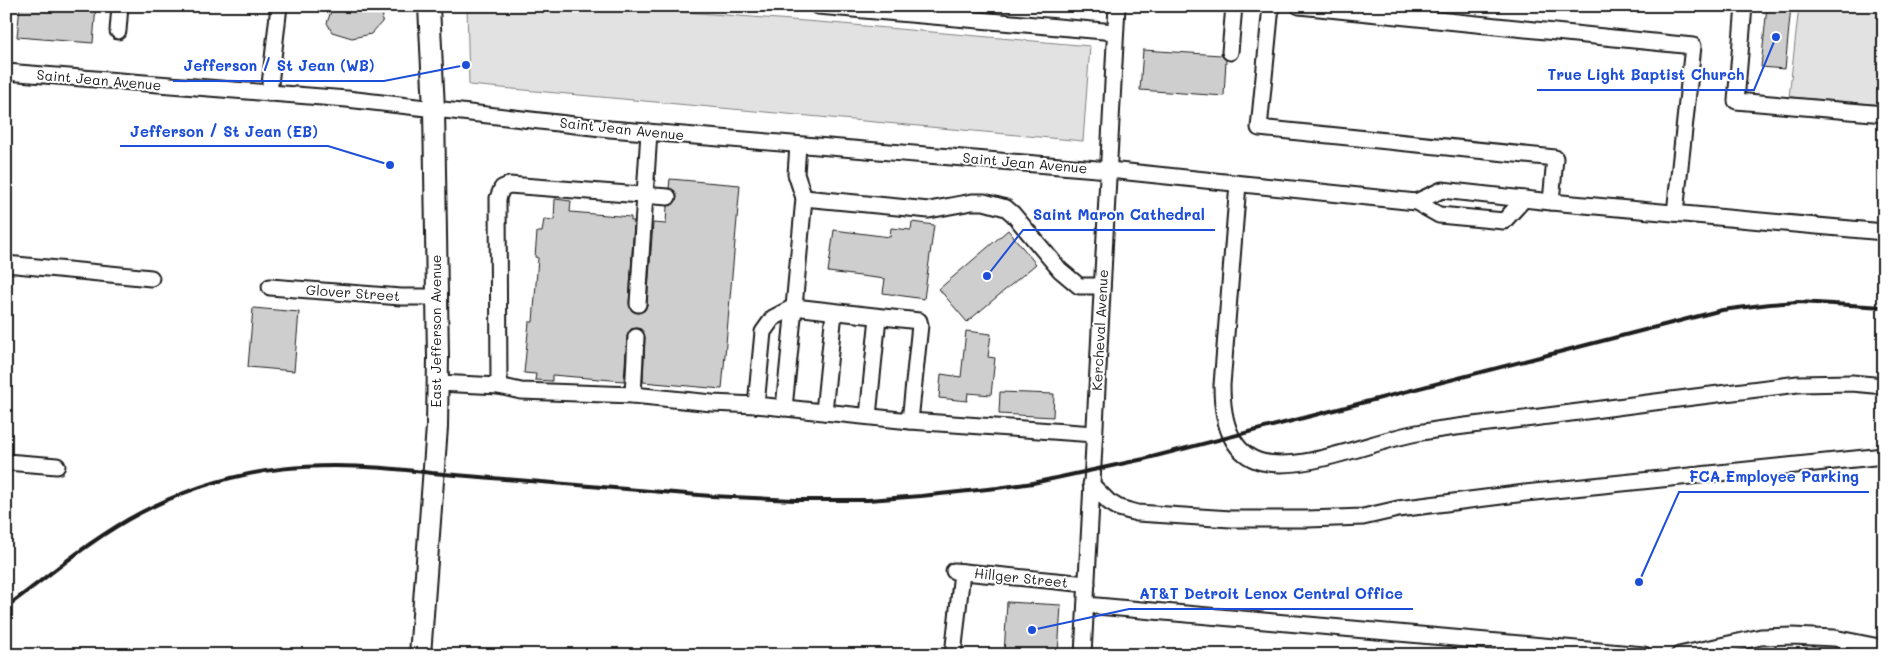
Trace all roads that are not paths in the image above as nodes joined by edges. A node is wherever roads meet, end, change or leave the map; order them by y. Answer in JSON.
{"nodes":[{"id":1,"x":120,"y":6,"type":"edge"},
{"id":2,"x":279,"y":6,"type":"edge"},
{"id":3,"x":430,"y":6,"type":"edge"},
{"id":4,"x":818,"y":6,"type":"edge"},
{"id":5,"x":1117,"y":6,"type":"edge"},
{"id":6,"x":1234,"y":6,"type":"edge"},
{"id":7,"x":1271,"y":6,"type":"edge"},
{"id":8,"x":1299,"y":6,"type":"edge"},
{"id":9,"x":1744,"y":6,"type":"edge"},
{"id":10,"x":118,"y":30,"type":"dead end"},
{"id":11,"x":1116,"y":32,"type":"junction"},
{"id":12,"x":1230,"y":52,"type":"dead end"},
{"id":13,"x":6,"y":72,"type":"edge"},
{"id":14,"x":269,"y":93,"type":"junction"},
{"id":15,"x":434,"y":109,"type":"junction"},
{"id":16,"x":1884,"y":114,"type":"edge"},
{"id":17,"x":649,"y":132,"type":"junction"},
{"id":18,"x":798,"y":145,"type":"junction"},
{"id":19,"x":1109,"y":170,"type":"junction"},
{"id":20,"x":1238,"y":184,"type":"junction"},
{"id":21,"x":644,"y":194,"type":"junction"},
{"id":22,"x":668,"y":196,"type":"dead end"},
{"id":23,"x":804,"y":198,"type":"junction"},
{"id":24,"x":1524,"y":199,"type":"junction"},
{"id":25,"x":1416,"y":202,"type":"junction"},
{"id":26,"x":1551,"y":202,"type":"junction"},
{"id":27,"x":1676,"y":213,"type":"junction"},
{"id":28,"x":1884,"y":232,"type":"edge"},
{"id":29,"x":6,"y":264,"type":"edge"},
{"id":30,"x":151,"y":278,"type":"dead end"},
{"id":31,"x":1102,"y":286,"type":"junction"},
{"id":32,"x":270,"y":287,"type":"dead end"},
{"id":33,"x":437,"y":297,"type":"junction"},
{"id":34,"x":638,"y":304,"type":"dead end"},
{"id":35,"x":794,"y":307,"type":"junction"},
{"id":36,"x":834,"y":312,"type":"junction"},
{"id":37,"x":878,"y":317,"type":"junction"},
{"id":38,"x":636,"y":337,"type":"dead end"},
{"id":39,"x":438,"y":383,"type":"junction"},
{"id":40,"x":499,"y":386,"type":"junction"},
{"id":41,"x":1884,"y":386,"type":"edge"},
{"id":42,"x":633,"y":395,"type":"junction"},
{"id":43,"x":756,"y":405,"type":"junction"},
{"id":44,"x":784,"y":408,"type":"junction"},
{"id":45,"x":824,"y":412,"type":"junction"},
{"id":46,"x":868,"y":416,"type":"junction"},
{"id":47,"x":910,"y":421,"type":"junction"},
{"id":48,"x":1094,"y":434,"type":"junction"},
{"id":49,"x":1884,"y":456,"type":"edge"},
{"id":50,"x":6,"y":462,"type":"edge"},
{"id":51,"x":57,"y":466,"type":"dead end"},
{"id":52,"x":1092,"y":484,"type":"junction"},
{"id":53,"x":1087,"y":584,"type":"junction"},
{"id":54,"x":1086,"y":605,"type":"junction"},
{"id":55,"x":1884,"y":648,"type":"edge"},
{"id":56,"x":420,"y":655,"type":"edge"},
{"id":57,"x":954,"y":655,"type":"edge"},
{"id":58,"x":1083,"y":655,"type":"edge"},
{"id":59,"x":1644,"y":655,"type":"edge"},
{"id":60,"x":1679,"y":655,"type":"edge"}],
"edges":[{"from":1,"to":10,"type":"street"},
{"from":2,"to":14,"type":"street"},
{"from":3,"to":15,"type":"main road","name":"East Jefferson Avenue"},
{"from":4,"to":11,"type":"street"},
{"from":5,"to":11,"type":"street","name":"Kercheval Avenue"},
{"from":6,"to":12,"type":"street"},
{"from":7,"to":26,"type":"street"},
{"from":8,"to":27,"type":"street"},
{"from":9,"to":16,"type":"street"},
{"from":11,"to":19,"type":"street","name":"Kercheval Avenue"},
{"from":13,"to":14,"type":"street","name":"Saint Jean Avenue"},
{"from":14,"to":15,"type":"street","name":"Saint Jean Avenue"},
{"from":15,"to":17,"type":"street","name":"Saint Jean Avenue"},
{"from":15,"to":33,"type":"main road","name":"East Jefferson Avenue"},
{"from":17,"to":18,"type":"street","name":"Saint Jean Avenue"},
{"from":17,"to":21,"type":"street"},
{"from":18,"to":19,"type":"street","name":"Saint Jean Avenue"},
{"from":18,"to":23,"type":"street"},
{"from":19,"to":20,"type":"street","name":"Saint Jean Avenue"},
{"from":19,"to":31,"type":"street","name":"Kercheval Avenue"},
{"from":20,"to":25,"type":"street","name":"Saint Jean Avenue"},
{"from":20,"to":41,"type":"street"},
{"from":21,"to":22,"type":"street"},
{"from":21,"to":34,"type":"street"},
{"from":21,"to":40,"type":"street"},
{"from":23,"to":31,"type":"street"},
{"from":23,"to":35,"type":"street"},
{"from":24,"to":25,"type":"street"},
{"from":24,"to":25,"type":"street"},
{"from":24,"to":26,"type":"street"},
{"from":26,"to":27,"type":"street"},
{"from":27,"to":28,"type":"street"},
{"from":29,"to":30,"type":"street"},
{"from":31,"to":48,"type":"street","name":"Kercheval Avenue"},
{"from":32,"to":33,"type":"street","name":"Glover Street"},
{"from":33,"to":39,"type":"main road","name":"East Jefferson Avenue"},
{"from":35,"to":36,"type":"street"},
{"from":35,"to":43,"type":"street"},
{"from":35,"to":44,"type":"street"},
{"from":36,"to":37,"type":"street"},
{"from":36,"to":45,"type":"street"},
{"from":37,"to":46,"type":"street"},
{"from":37,"to":47,"type":"street"},
{"from":38,"to":42,"type":"street"},
{"from":39,"to":40,"type":"street"},
{"from":39,"to":56,"type":"main road","name":"East Jefferson Avenue"},
{"from":40,"to":42,"type":"street"},
{"from":42,"to":43,"type":"street"},
{"from":43,"to":44,"type":"street"},
{"from":44,"to":45,"type":"street"},
{"from":45,"to":46,"type":"street"},
{"from":46,"to":47,"type":"street"},
{"from":47,"to":48,"type":"street"},
{"from":48,"to":52,"type":"street","name":"Kercheval Avenue"},
{"from":49,"to":52,"type":"street"},
{"from":50,"to":51,"type":"street"},
{"from":52,"to":53,"type":"street","name":"Kercheval Avenue"},
{"from":53,"to":54,"type":"street","name":"Kercheval Avenue"},
{"from":53,"to":57,"type":"street","name":"Hillger Street"},
{"from":54,"to":58,"type":"street","name":"Kercheval Avenue"},
{"from":54,"to":59,"type":"street"},
{"from":55,"to":60,"type":"street"}]}
